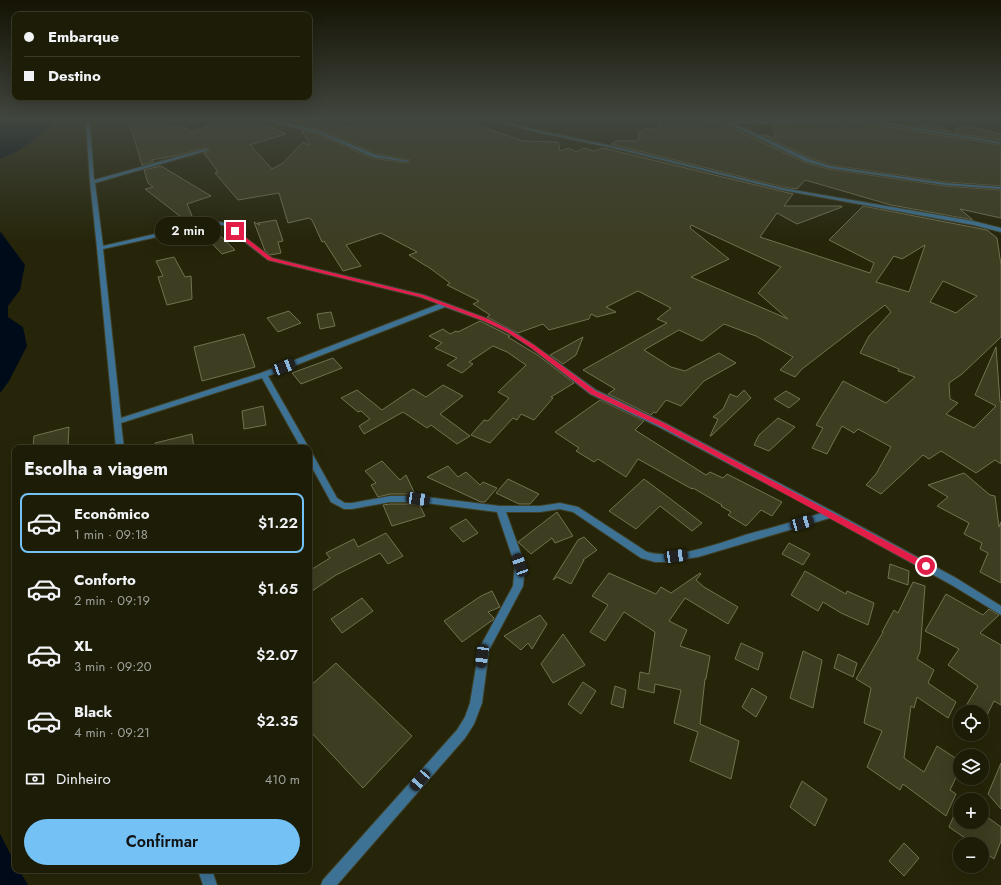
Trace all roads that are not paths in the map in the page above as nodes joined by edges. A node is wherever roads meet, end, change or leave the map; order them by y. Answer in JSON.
{"nodes":[{"id":1,"x":90,"y":159,"type":"edge"},
{"id":2,"x":174,"y":159,"type":"edge"},
{"id":3,"x":397,"y":159,"type":"edge"},
{"id":4,"x":663,"y":159,"type":"edge"},
{"id":5,"x":807,"y":159,"type":"edge"},
{"id":6,"x":408,"y":161,"type":"dead end"},
{"id":7,"x":92,"y":182,"type":"junction"},
{"id":8,"x":1001,"y":188,"type":"edge"},
{"id":9,"x":1001,"y":230,"type":"edge"},
{"id":10,"x":100,"y":248,"type":"junction"},
{"id":11,"x":443,"y":305,"type":"junction"},
{"id":12,"x":264,"y":375,"type":"junction"},
{"id":13,"x":117,"y":422,"type":"junction"},
{"id":14,"x":120,"y":445,"type":"edge"},
{"id":15,"x":303,"y":445,"type":"edge"},
{"id":16,"x":312,"y":460,"type":"edge"},
{"id":17,"x":500,"y":509,"type":"junction"},
{"id":18,"x":831,"y":514,"type":"junction"},
{"id":19,"x":1001,"y":611,"type":"edge"},
{"id":20,"x":206,"y":873,"type":"edge"},
{"id":21,"x":210,"y":885,"type":"edge"},
{"id":22,"x":328,"y":885,"type":"edge"}],
"edges":[{"from":1,"to":7,"type":"street"},
{"from":2,"to":7,"type":"street"},
{"from":3,"to":6,"type":"street"},
{"from":4,"to":9,"type":"street"},
{"from":5,"to":8,"type":"street"},
{"from":7,"to":10,"type":"street"},
{"from":10,"to":11,"type":"street"},
{"from":10,"to":13,"type":"street"},
{"from":11,"to":12,"type":"street"},
{"from":11,"to":18,"type":"street"},
{"from":12,"to":13,"type":"street"},
{"from":12,"to":15,"type":"street"},
{"from":13,"to":14,"type":"street"},
{"from":16,"to":17,"type":"street"},
{"from":17,"to":18,"type":"street"},
{"from":17,"to":22,"type":"street"},
{"from":18,"to":19,"type":"street"},
{"from":20,"to":21,"type":"street"}]}
